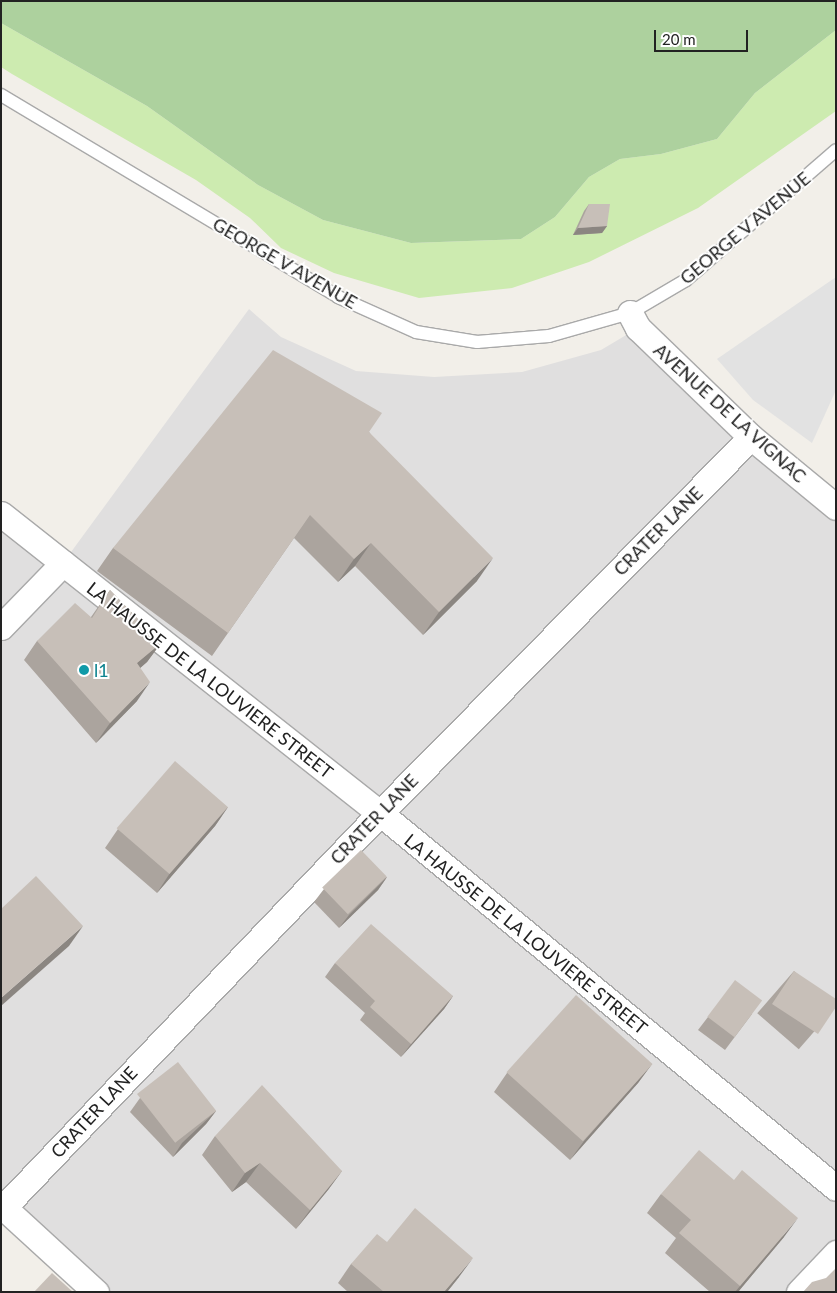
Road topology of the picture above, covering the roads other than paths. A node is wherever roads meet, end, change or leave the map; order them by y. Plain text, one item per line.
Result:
1 (1, 95) edge
2 (836, 150) edge
3 (630, 313) junction
4 (751, 437) junction
5 (836, 507) edge
6 (1, 514) edge
7 (63, 563) junction
8 (1, 627) edge
9 (380, 814) junction
10 (836, 1188) edge
11 (2, 1206) edge
12 (836, 1253) edge
13 (96, 1292) edge
14 (799, 1292) edge

1 - 3 lane, GEORGE V AVENUE
2 - 3 lane, GEORGE V AVENUE
3 - 4 street, AVENUE DE LA VIGNAC
4 - 5 street, AVENUE DE LA VIGNAC
4 - 9 street, CRATER LANE
6 - 7 street, LA HAUSSE DE LA LOUVIERE STREET
7 - 8 street
7 - 9 street, LA HAUSSE DE LA LOUVIERE STREET
9 - 10 street, LA HAUSSE DE LA LOUVIERE STREET
9 - 11 street, CRATER LANE
11 - 13 street
12 - 14 street

